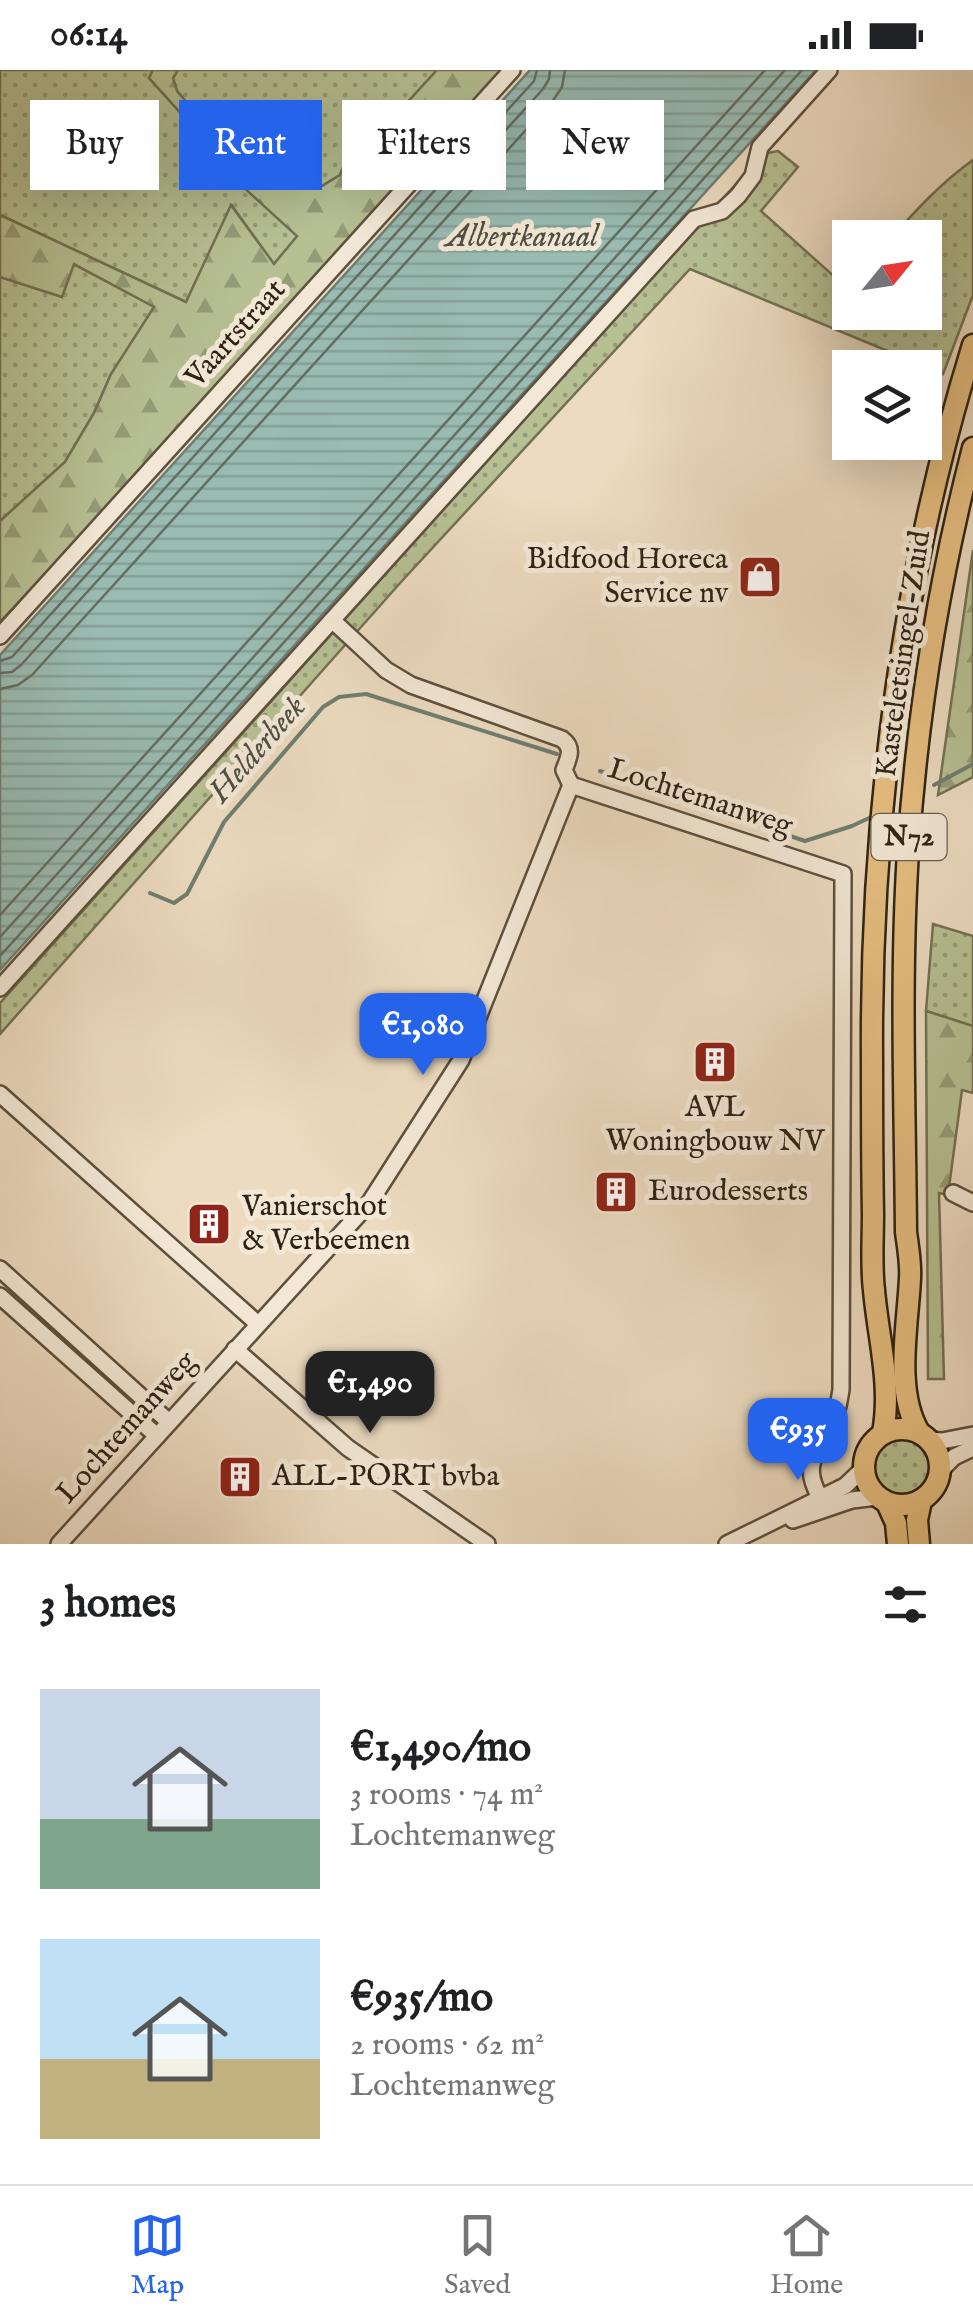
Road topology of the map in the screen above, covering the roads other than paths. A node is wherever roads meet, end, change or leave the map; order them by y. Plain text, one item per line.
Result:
1 (512, 70) edge
2 (829, 70) edge
3 (973, 344) edge
4 (973, 448) edge
5 (332, 620) junction
6 (0, 636) edge
7 (571, 785) junction
8 (0, 988) edge
9 (0, 1094) edge
10 (953, 1193) dead end
11 (973, 1204) edge
12 (0, 1269) edge
13 (0, 1296) edge
14 (258, 1324) junction
15 (235, 1349) junction
16 (169, 1422) junction
17 (883, 1432) junction
18 (973, 1435) edge
19 (157, 1436) junction
20 (924, 1436) junction
21 (973, 1448) edge
22 (863, 1469) junction
23 (940, 1470) junction
24 (820, 1498) junction
25 (882, 1500) junction
26 (921, 1500) junction
27 (760, 1529) junction
28 (59, 1544) edge
29 (487, 1544) edge
30 (727, 1544) edge
31 (898, 1544) edge
32 (919, 1544) edge

1 - 6 street, Vaartstraat
2 - 5 street
3 - 17 main road, Kasteletsingel-Zuid / N72
4 - 20 main road, Kasteletsingel-Zuid / N72
5 - 7 street
5 - 8 street
7 - 14 street, Lochtemanweg
7 - 24 street, Lochtemanweg
9 - 14 street
10 - 11 street
12 - 16 street
13 - 19 street
14 - 15 street, Lochtemanweg
15 - 16 street, Lochtemanweg
15 - 29 street, Lochtemanweg
16 - 19 street, Lochtemanweg
17 - 20 main road
17 - 22 main road, N72
18 - 20 street
19 - 28 street, Lochtemanweg
20 - 23 main road, N72
21 - 23 street
22 - 24 street
22 - 25 main road
23 - 26 main road
24 - 27 street
25 - 26 main road
25 - 27 street
25 - 31 main road
26 - 32 main road
27 - 30 street

